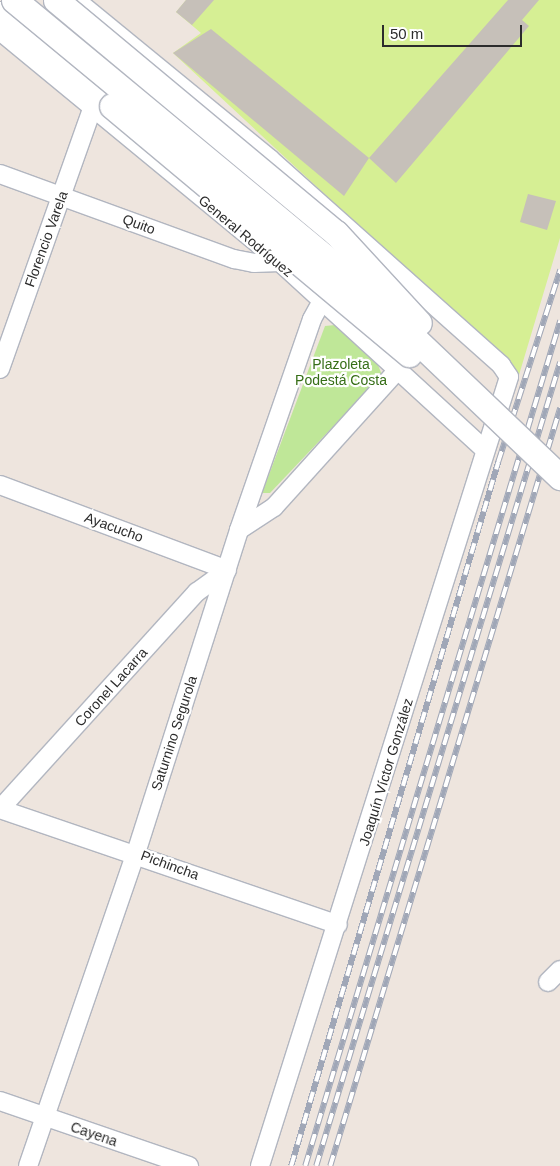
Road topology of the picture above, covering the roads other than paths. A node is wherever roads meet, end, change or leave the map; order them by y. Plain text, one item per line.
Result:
1 (14, 0) edge
2 (56, 0) edge
3 (75, 0) edge
4 (0, 14) edge
5 (0, 31) edge
6 (102, 107) junction
7 (0, 174) edge
8 (62, 196) junction
9 (280, 262) junction
10 (322, 301) junction
11 (0, 370) edge
12 (398, 370) junction
13 (506, 428) junction
14 (485, 450) junction
15 (560, 477) edge
16 (0, 485) edge
17 (239, 530) junction
18 (227, 570) junction
19 (0, 809) edge
20 (136, 853) junction
21 (338, 925) junction
22 (0, 1101) edge
23 (45, 1118) junction
24 (28, 1166) edge
25 (189, 1166) edge
26 (260, 1166) edge

1 - 13 main road, bridge
2 - 13 main road, bridge
3 - 14 street, Joaquín Víctor González
4 - 6 main road
5 - 6 street, General Rodríguez
6 - 8 street, Florencio Varela
6 - 9 street, General Rodríguez
6 - 13 main road, bridge
7 - 8 street, Quito
8 - 9 street, Quito
8 - 11 street, Florencio Varela
9 - 10 street, General Rodríguez
10 - 12 street, General Rodríguez
10 - 17 street, Saturnino Segurola
12 - 14 street, General Rodríguez
12 - 17 street
13 - 15 main road, bridge
14 - 21 street, Joaquín Víctor González
16 - 18 street, Ayacucho
17 - 18 street, Saturnino Segurola
18 - 19 street, Coronel Lacarra
18 - 20 street, Saturnino Segurola
19 - 20 street, Pichincha
20 - 21 street, Pichincha
20 - 23 street, Saturnino Segurola
21 - 26 street, Joaquín Víctor González
22 - 23 street, Cayena
23 - 24 street, Saturnino Segurola
23 - 25 street, Cayena

